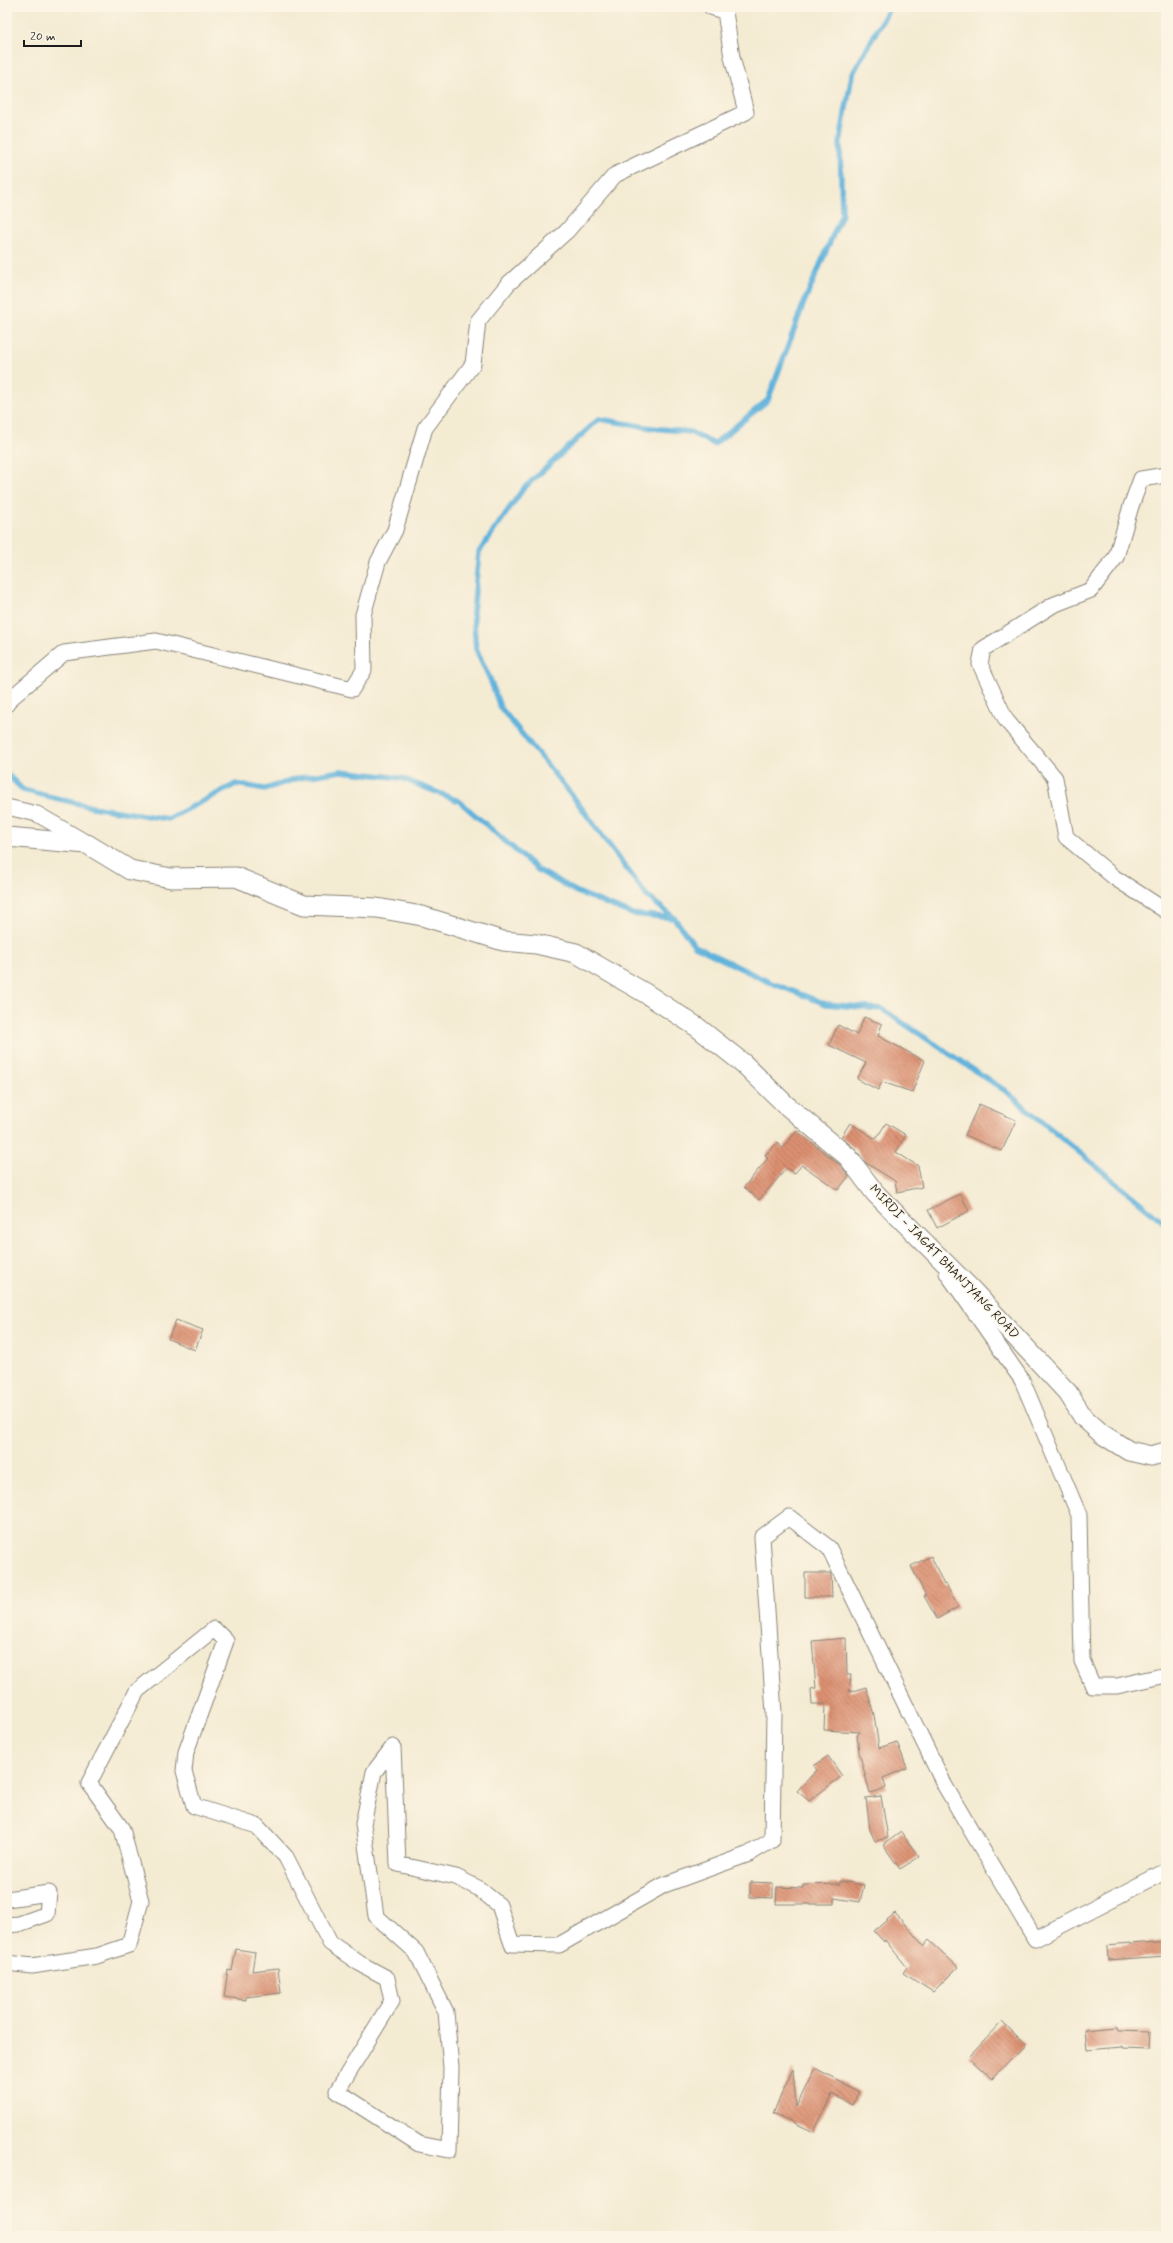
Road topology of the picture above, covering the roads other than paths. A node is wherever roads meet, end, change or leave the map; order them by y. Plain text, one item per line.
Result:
1 (711, 7) edge
2 (1166, 475) edge
3 (7, 704) edge
4 (7, 807) edge
5 (7, 837) edge
6 (87, 844) junction
7 (1166, 911) edge
8 (922, 1238) junction
9 (1166, 1452) edge
10 (1166, 1675) edge
11 (1166, 1871) edge
12 (7, 1899) edge
13 (7, 1925) edge
14 (7, 1963) edge

1 - 3 street
2 - 7 street
4 - 6 street
5 - 6 street, MIRDI - JAGAT BHANJYANG ROAD
6 - 8 street, MIRDI - JAGAT BHANJYANG ROAD
8 - 9 street, MIRDI - JAGAT BHANJYANG ROAD
8 - 10 street
11 - 14 street
12 - 13 street

